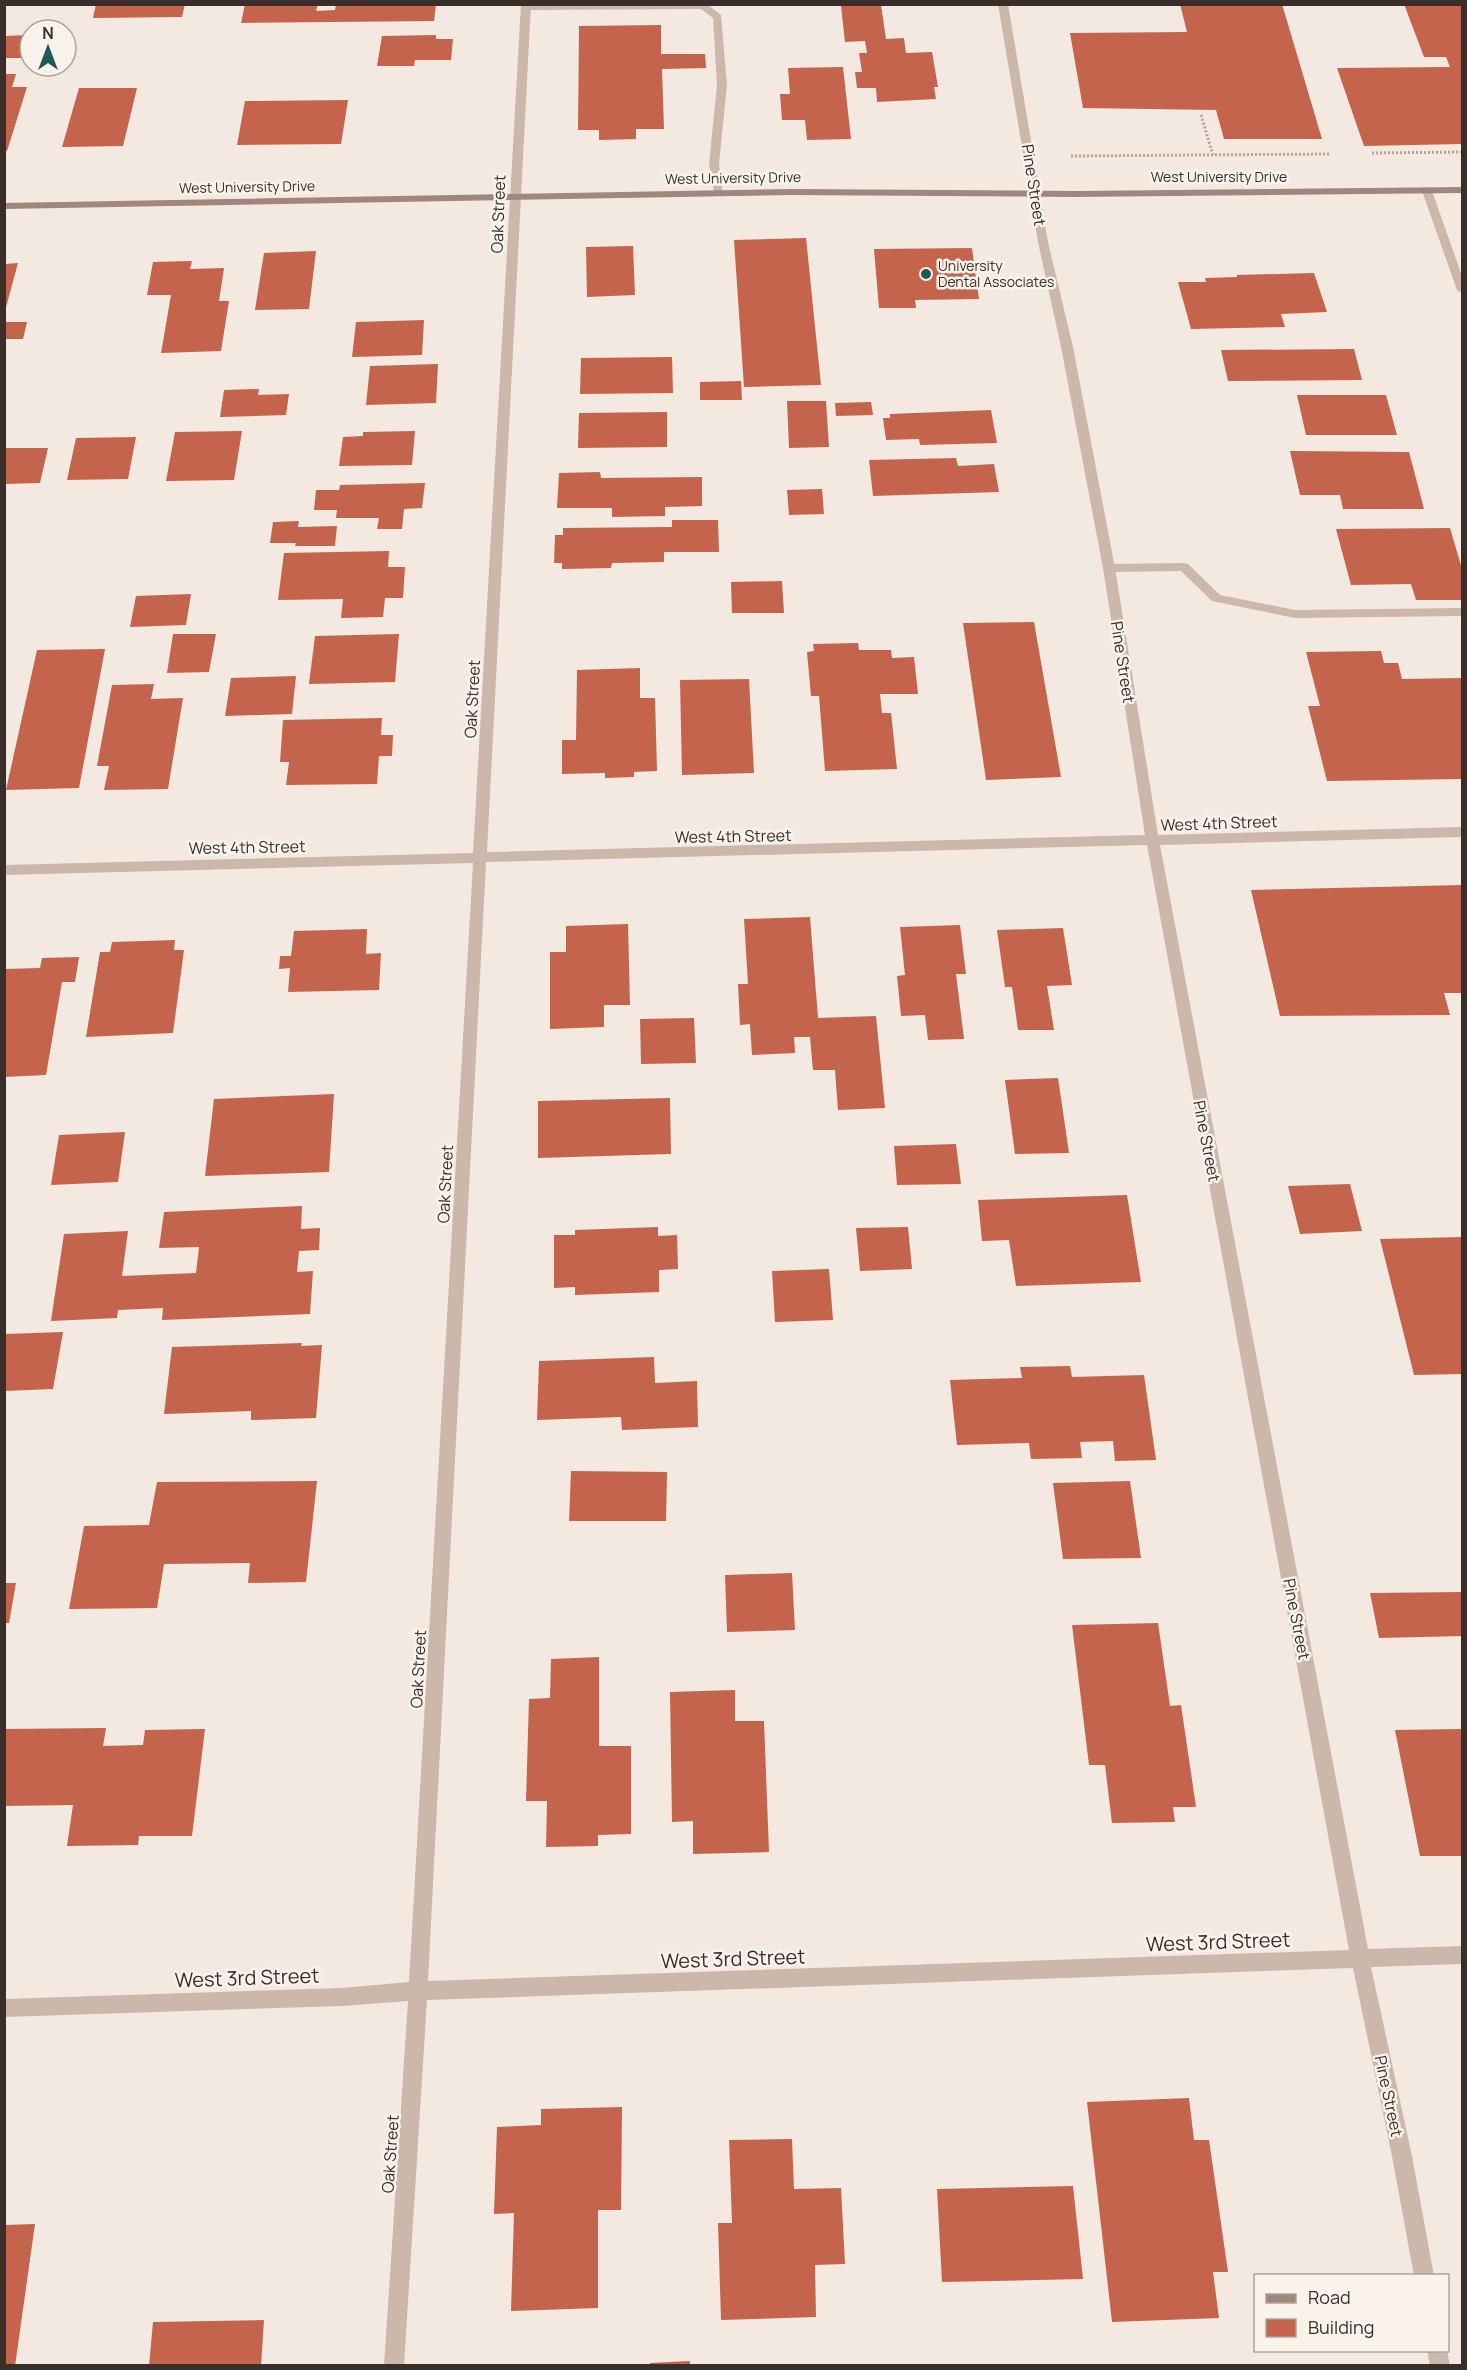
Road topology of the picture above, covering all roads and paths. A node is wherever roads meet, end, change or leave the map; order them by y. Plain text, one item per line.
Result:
1 (1003, 4) edge
2 (526, 6) edge
3 (1201, 115) dead end
4 (1462, 152) edge
5 (1372, 153) dead end
6 (1330, 154) dead end
7 (1214, 155) junction
8 (1071, 156) dead end
9 (1462, 190) edge
10 (1427, 191) junction
11 (719, 193) junction
12 (1036, 193) junction
13 (516, 197) junction
14 (4, 206) edge
15 (1462, 290) edge
16 (1109, 568) junction
17 (1462, 612) edge
18 (1462, 832) edge
19 (1152, 842) junction
20 (480, 859) junction
21 (4, 870) edge
22 (1462, 1955) edge
23 (1360, 1959) junction
24 (418, 1991) junction
25 (4, 2008) edge
26 (1424, 2274) edge
27 (394, 2366) edge

1 - 12 street, Pine Street
2 - 11 street
2 - 13 street, Oak Street
3 - 7 path
4 - 5 path
6 - 7 path
7 - 8 path
9 - 10 main road, West University Drive
10 - 12 main road, West University Drive
10 - 15 street
11 - 12 main road, West University Drive
11 - 13 main road, West University Drive
12 - 16 street, Pine Street
13 - 14 main road, West University Drive
13 - 20 street, Oak Street
16 - 17 street
16 - 19 street, Pine Street
18 - 19 street, West 4th Street
19 - 20 street, West 4th Street
19 - 23 street, Pine Street
20 - 21 street, West 4th Street
20 - 24 street, Oak Street
22 - 23 street, West 3rd Street
23 - 24 street, West 3rd Street
23 - 26 street, Pine Street
24 - 25 street, West 3rd Street
24 - 27 street, Oak Street

